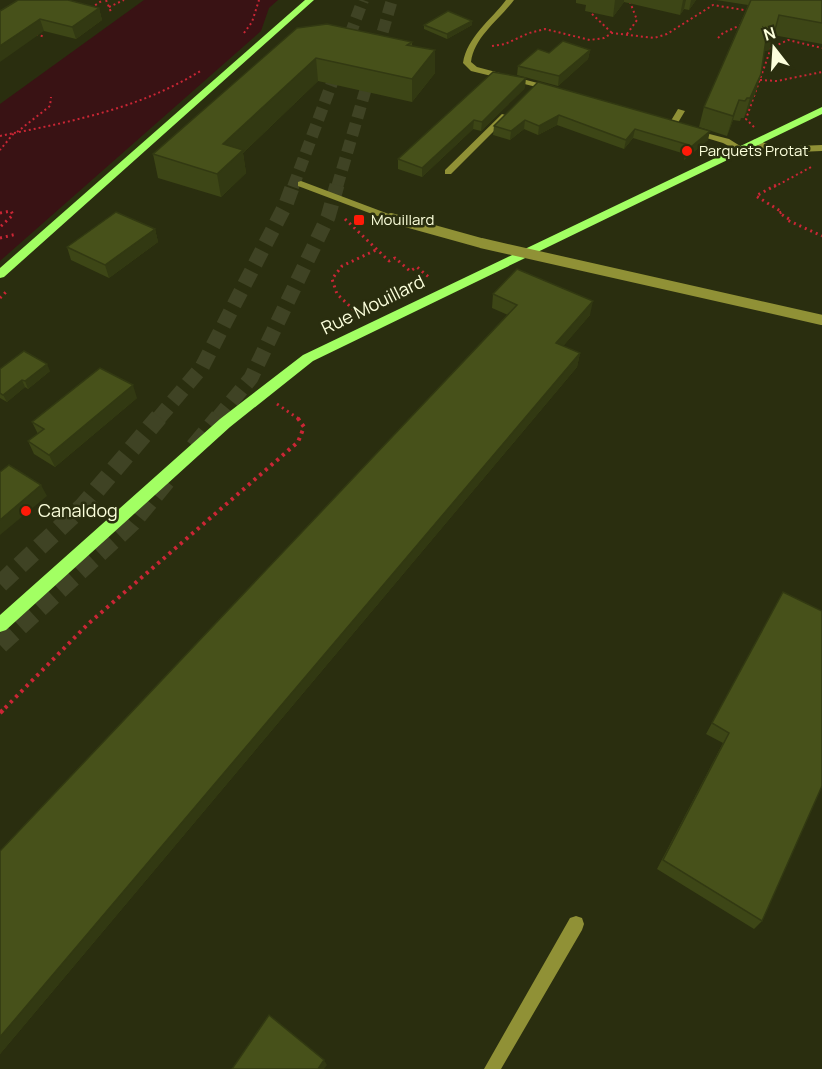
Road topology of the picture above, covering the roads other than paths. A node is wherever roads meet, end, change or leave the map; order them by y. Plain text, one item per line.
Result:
1 (310, 0) edge
2 (510, 0) edge
3 (536, 85) junction
4 (558, 91) edge
5 (528, 93) edge
6 (512, 109) edge
7 (822, 110) edge
8 (681, 111) dead end
9 (661, 120) edge
10 (672, 124) junction
11 (756, 142) junction
12 (822, 148) edge
13 (741, 149) junction
14 (448, 172) dead end
15 (301, 184) dead end
16 (0, 274) edge
17 (822, 320) edge
18 (0, 625) edge
19 (576, 924) dead end
20 (492, 1069) edge

1 - 16 main road
2 - 3 street
3 - 4 street
3 - 5 street
6 - 14 street
7 - 11 main road, Rue Mouillard
8 - 10 street
9 - 10 street
10 - 13 street
11 - 12 street
11 - 13 main road, Rue Mouillard
13 - 18 main road, Rue Mouillard
15 - 17 street, bridge
19 - 20 street

